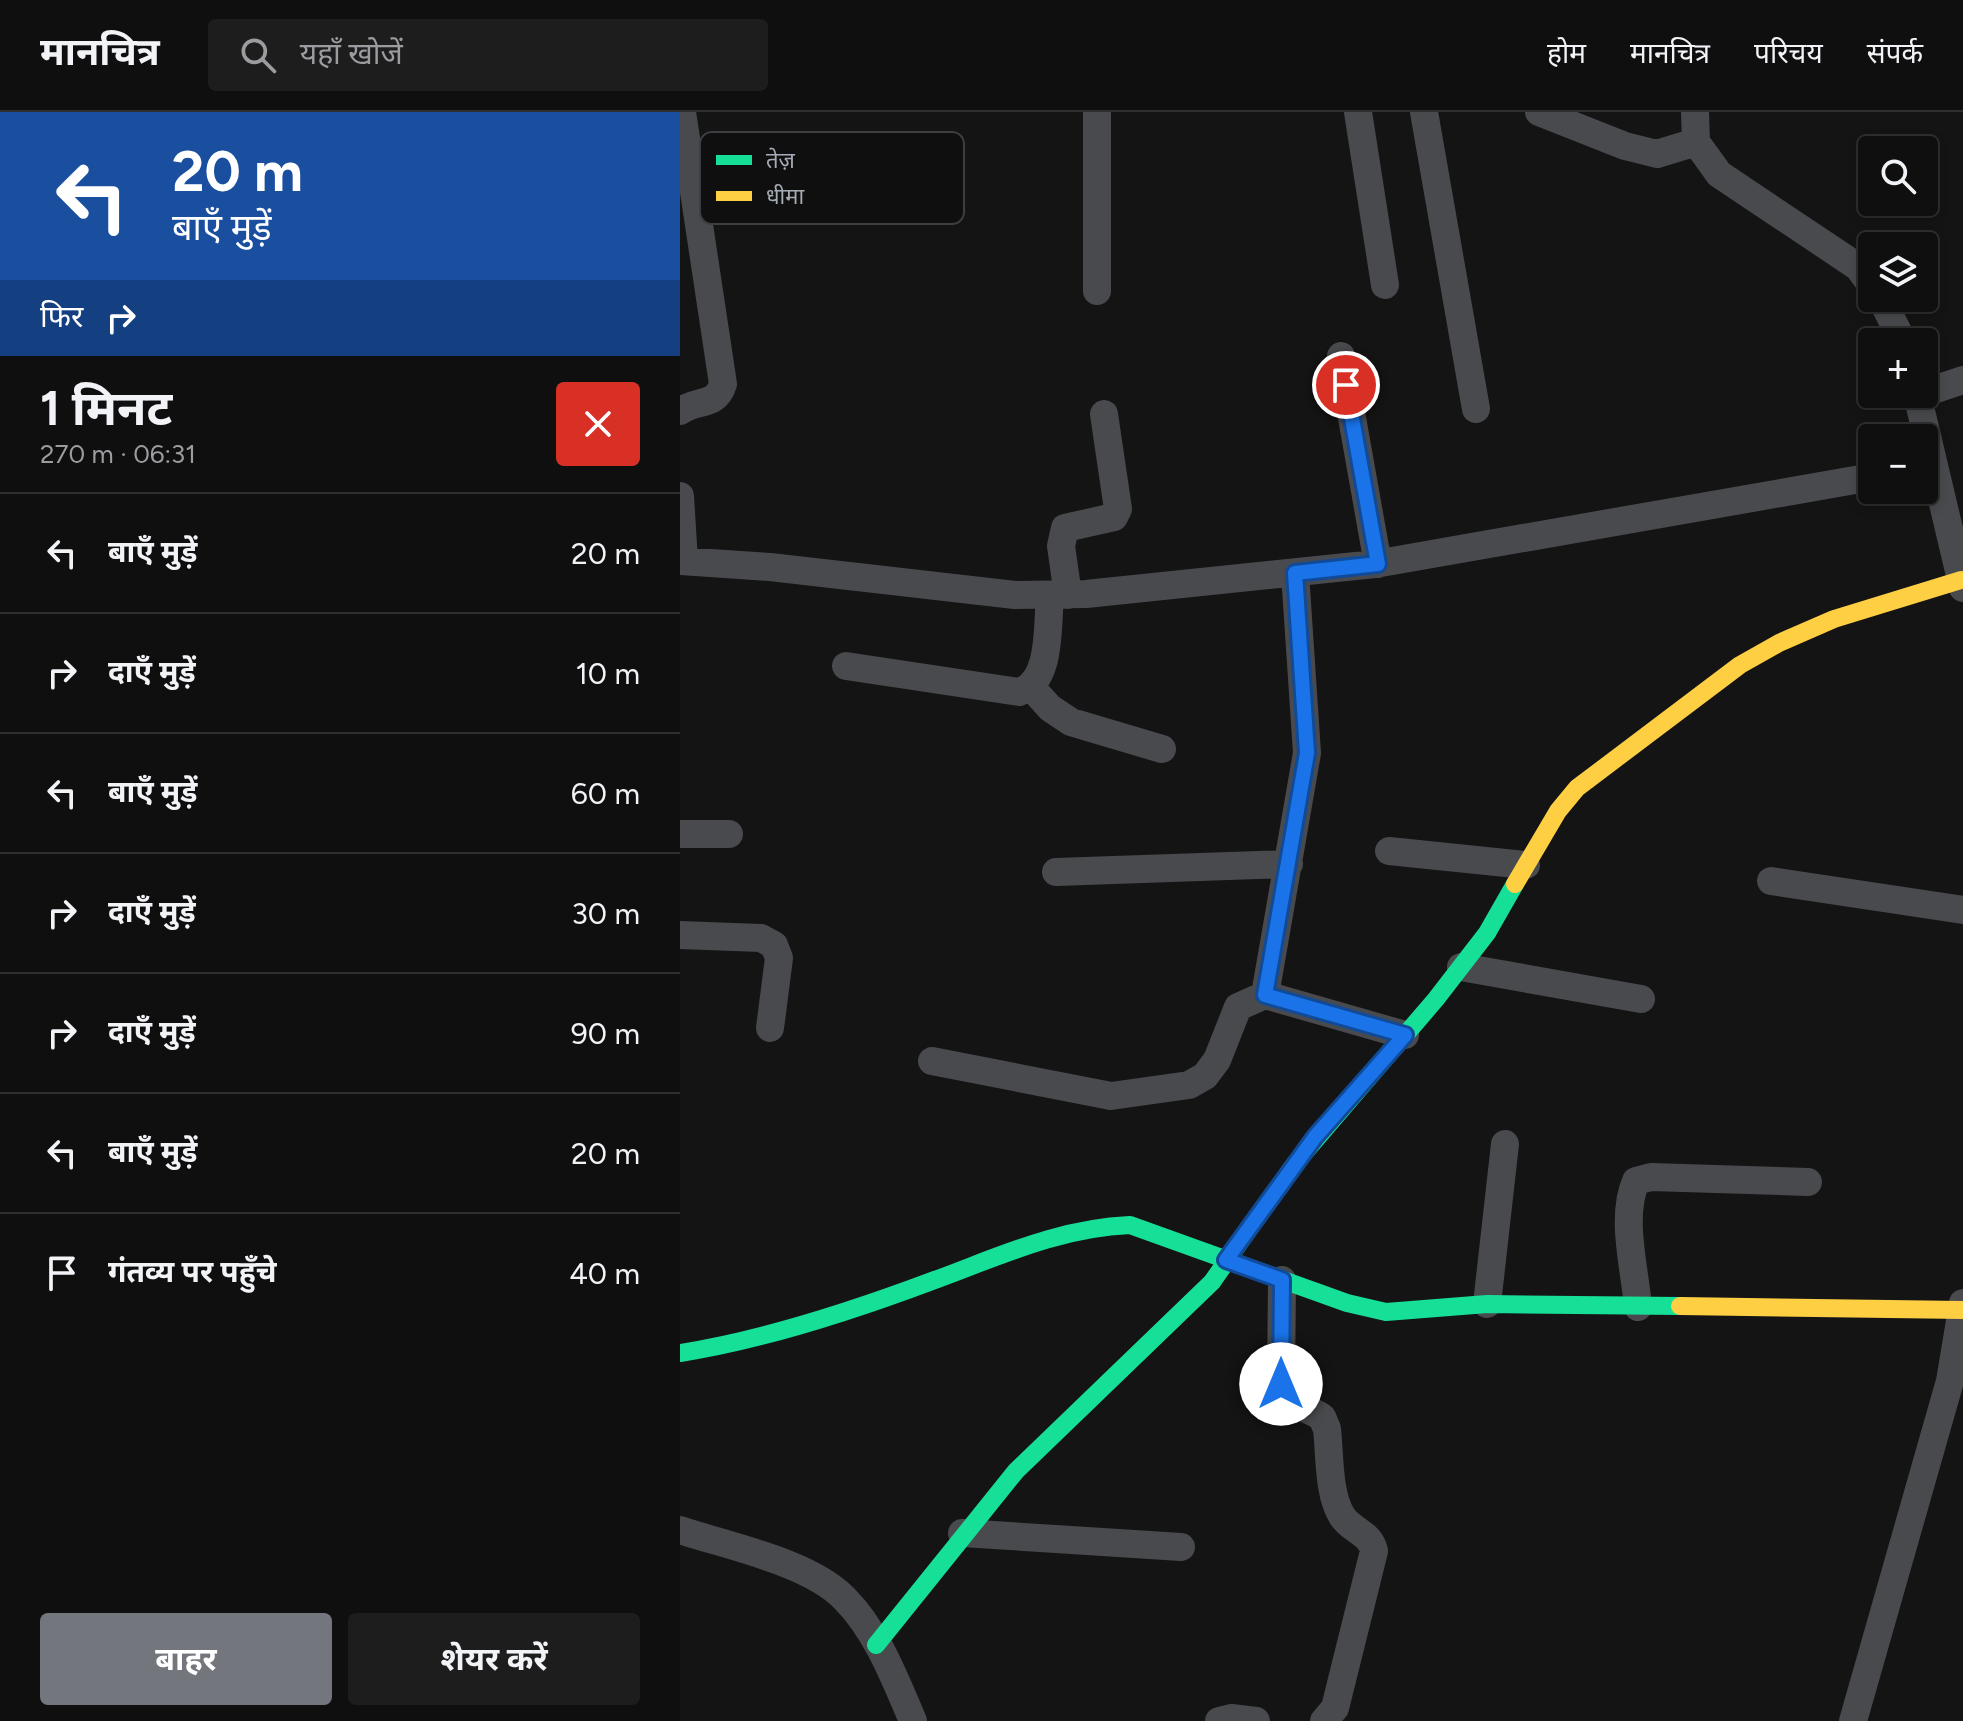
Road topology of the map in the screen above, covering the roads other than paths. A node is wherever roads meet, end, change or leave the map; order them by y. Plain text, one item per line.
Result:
1 (682, 112) edge
2 (1097, 112) edge
3 (1358, 112) edge
4 (1424, 112) edge
5 (1539, 112) edge
6 (1695, 112) edge
7 (1696, 142) junction
8 (1858, 267) edge
9 (1385, 285) dead end
10 (1097, 291) dead end
11 (1341, 356) dead end
12 (1963, 380) edge
13 (1938, 388) edge
14 (1476, 409) dead end
15 (680, 411) edge
16 (1104, 414) dead end
17 (1858, 479) edge
18 (680, 496) edge
19 (1938, 499) edge
20 (682, 561) edge
21 (1378, 564) junction
22 (1295, 573) junction
23 (1962, 584) edge
24 (1059, 596) junction
25 (846, 666) dead end
26 (1032, 688) junction
27 (1162, 749) dead end
28 (680, 834) edge
29 (729, 834) dead end
30 (1389, 851) dead end
31 (1289, 864) junction
32 (1526, 865) junction
33 (1056, 872) dead end
34 (1771, 881) dead end
35 (1963, 910) edge
36 (680, 935) edge
37 (1461, 967) junction
38 (1265, 995) junction
39 (1641, 999) dead end
40 (770, 1028) dead end
41 (1405, 1035) junction
42 (932, 1061) dead end
43 (1505, 1144) dead end
44 (1808, 1182) dead end
45 (1226, 1260) junction
46 (1282, 1280) junction
47 (1487, 1304) junction
48 (1638, 1307) junction
49 (1963, 1308) edge
50 (680, 1353) edge
51 (680, 1530) edge
52 (962, 1533) junction
53 (1181, 1547) dead end
54 (876, 1645) junction
55 (913, 1721) edge
56 (1219, 1721) edge
57 (1256, 1721) edge
58 (1324, 1721) edge
59 (1853, 1721) edge

1 - 15 street
2 - 10 street
3 - 9 street
4 - 14 street
5 - 7 street
6 - 7 street
7 - 8 street
11 - 21 street
12 - 13 street
16 - 24 street
17 - 21 street
18 - 20 street
19 - 23 street
20 - 24 street
21 - 22 street
22 - 24 street
22 - 31 street
23 - 32 street
24 - 26 street
25 - 26 street
26 - 27 street
28 - 29 street
30 - 32 street
31 - 33 street
31 - 38 street
32 - 37 street
34 - 35 street
36 - 40 street
37 - 39 street
37 - 41 street
38 - 41 street
38 - 42 street
41 - 45 street
43 - 47 street
44 - 48 street
45 - 46 street
45 - 50 street
45 - 52 street
46 - 47 street
46 - 58 street
47 - 48 street
48 - 49 street
49 - 59 street
51 - 54 street
52 - 53 street
52 - 54 street
54 - 55 street
56 - 57 street

